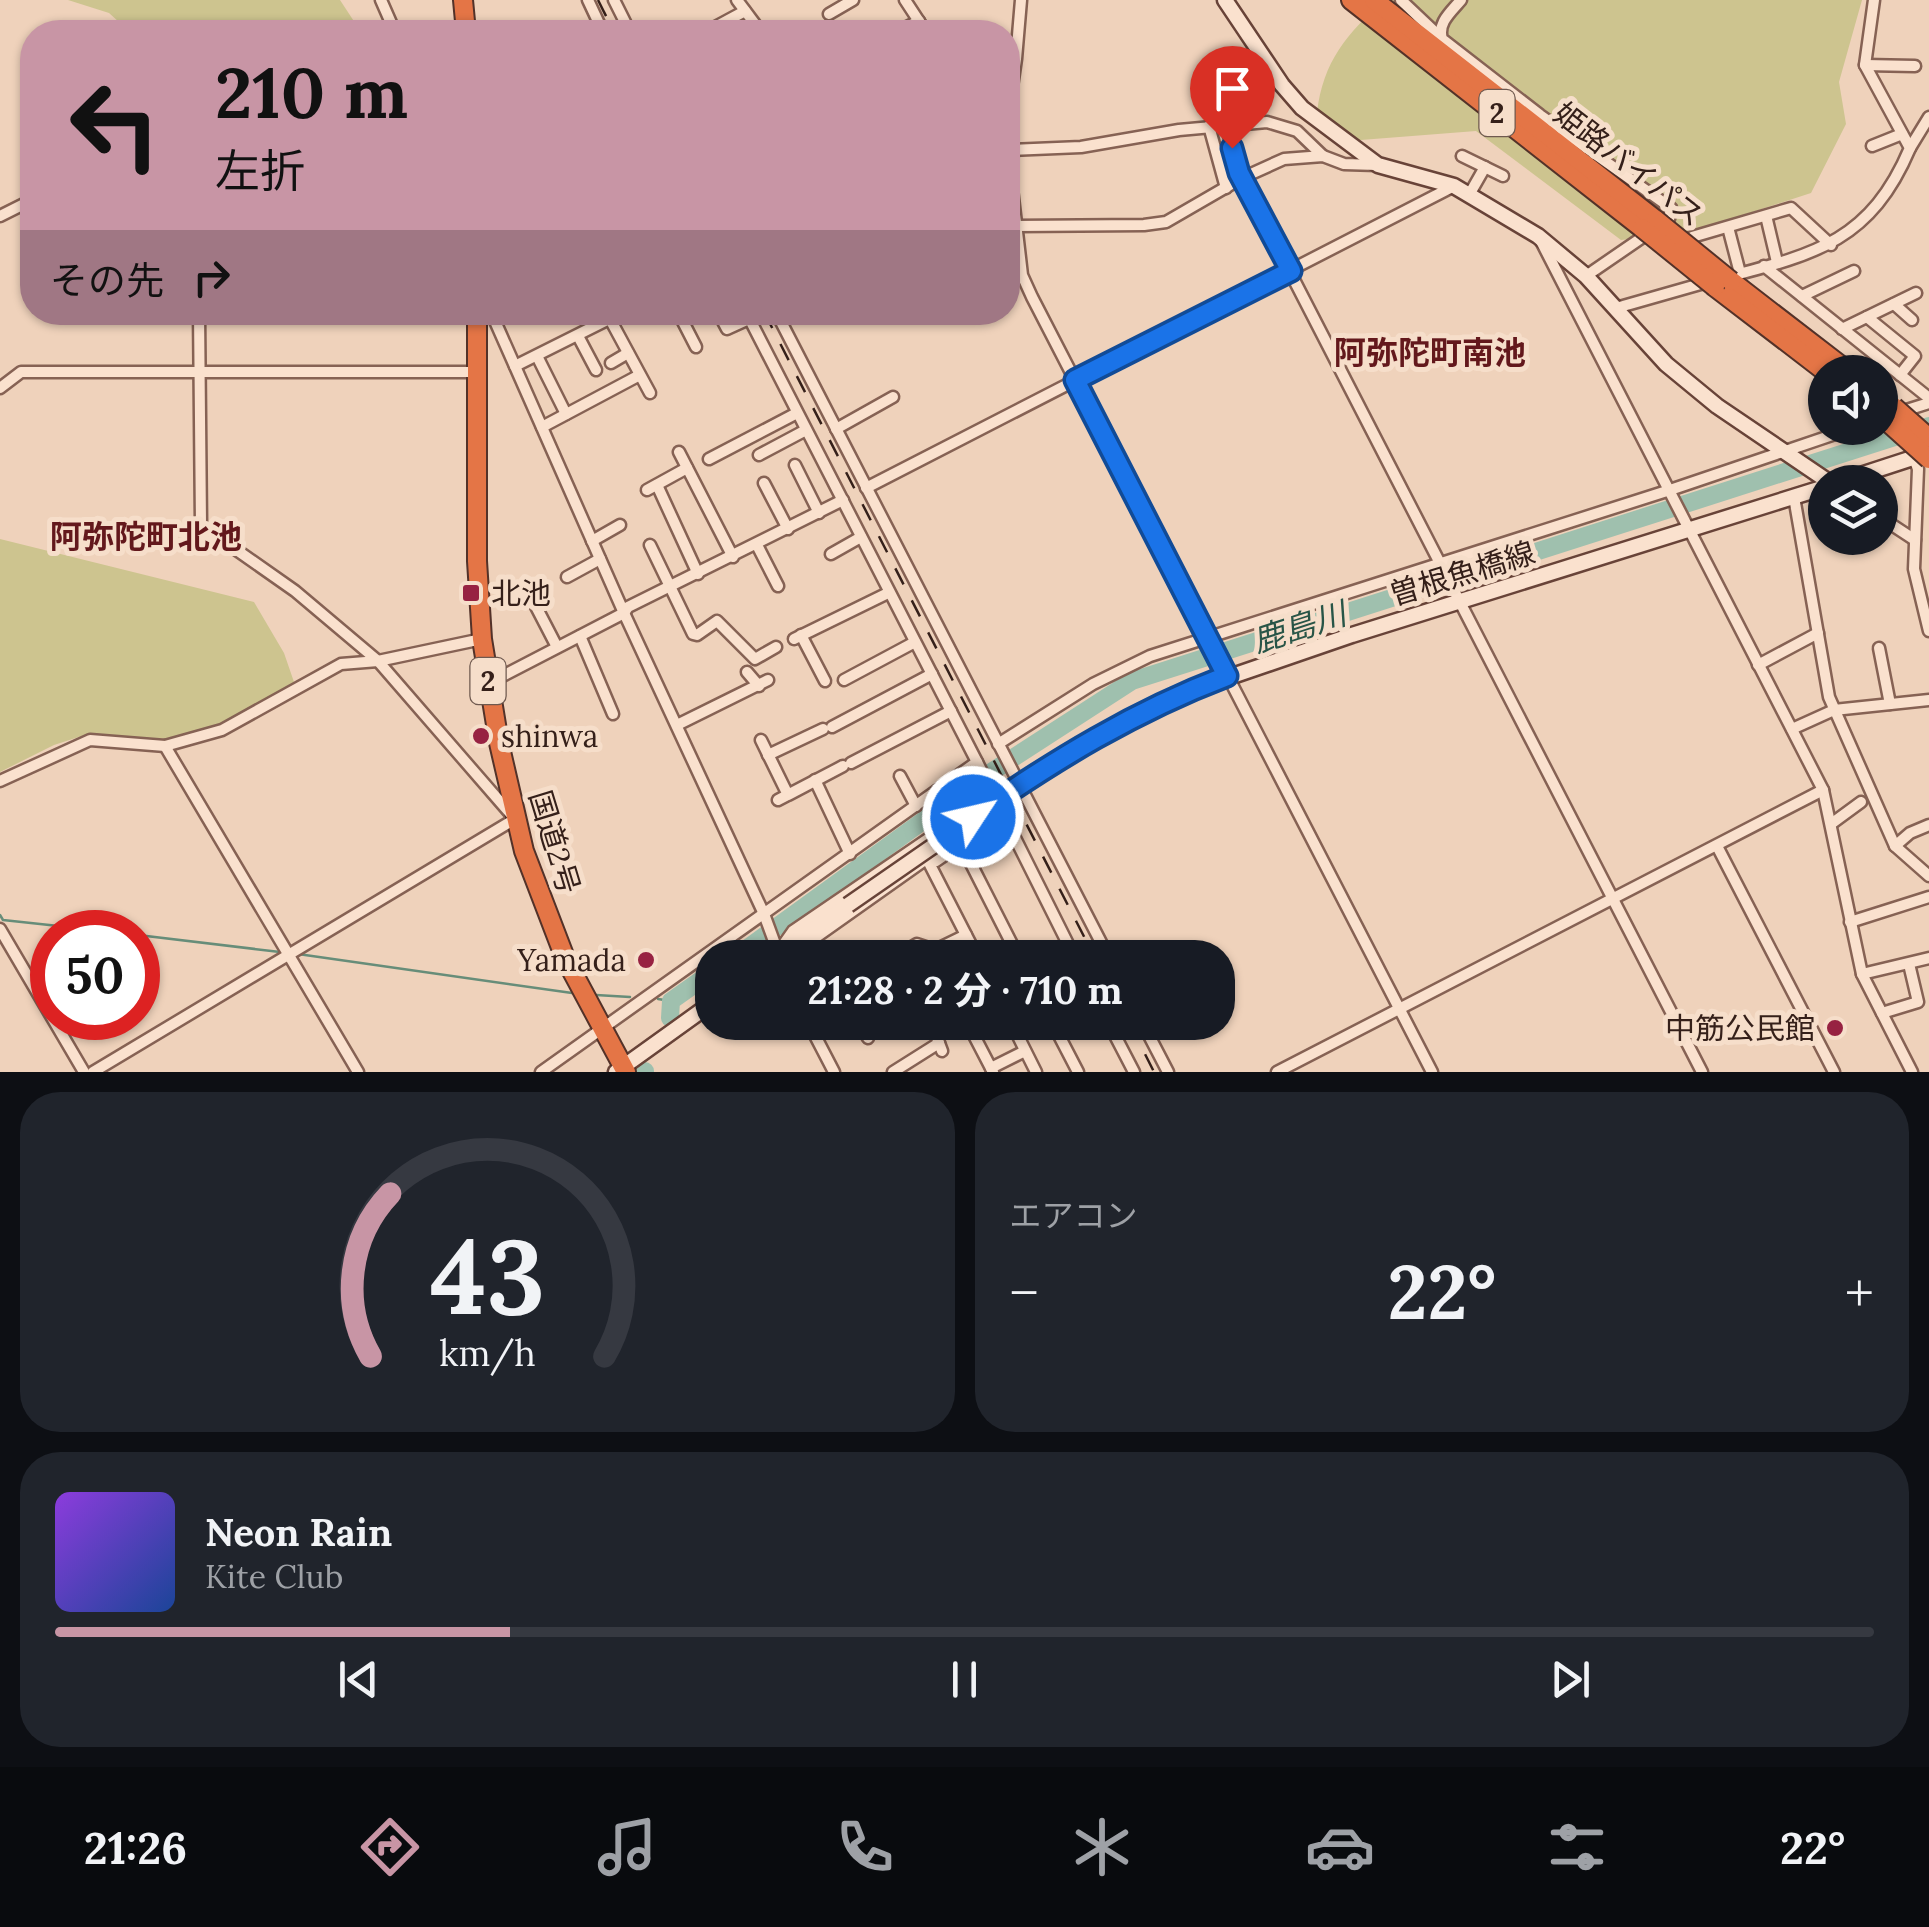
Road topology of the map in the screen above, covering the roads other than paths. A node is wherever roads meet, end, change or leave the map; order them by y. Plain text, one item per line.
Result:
1 (737, 0) edge
2 (853, 0) edge
3 (1225, 0) edge
4 (1351, 0) edge
5 (1374, 0) edge
6 (1401, 0) edge
7 (1461, 0) edge
8 (1874, 0) edge
9 (745, 11) junction
10 (829, 14) dead end
11 (729, 20) edge
12 (751, 20) edge
13 (1442, 39) junction
14 (1864, 65) junction
15 (1914, 66) dead end
16 (1929, 118) edge
17 (1226, 124) junction
18 (1209, 126) junction
19 (1902, 134) junction
20 (1872, 146) dead end
21 (1910, 148) junction
22 (1020, 151) edge
23 (1323, 156) junction
24 (1462, 156) dead end
25 (1378, 165) junction
26 (1485, 167) junction
27 (1502, 176) dead end
28 (1242, 178) junction
29 (1454, 186) junction
30 (1226, 188) junction
31 (1469, 195) junction
32 (1767, 220) dead end
33 (1649, 224) junction
34 (1020, 226) edge
35 (1729, 231) dead end
36 (1538, 236) junction
37 (1692, 237) dead end
38 (1831, 245) junction
39 (1777, 262) junction
40 (1020, 265) edge
41 (1764, 266) junction
42 (1854, 270) dead end
43 (1291, 271) junction
44 (1586, 276) junction
45 (1729, 280) junction
46 (1916, 294) dead end
47 (1802, 296) junction
48 (1894, 304) junction
49 (1616, 308) junction
50 (1867, 317) junction
51 (1912, 320) dead end
52 (199, 325) edge
53 (477, 325) edge
54 (498, 325) edge
55 (599, 325) edge
56 (613, 325) edge
57 (685, 325) edge
58 (752, 325) edge
59 (783, 325) edge
60 (1842, 329) junction
61 (578, 336) junction
62 (696, 347) dead end
63 (628, 353) junction
64 (1808, 355) edge
65 (1827, 355) edge
66 (537, 356) junction
67 (610, 362) dead end
68 (516, 366) junction
69 (596, 370) dead end
70 (200, 371) junction
71 (476, 372) junction
72 (1900, 375) junction
73 (636, 377) dead end
74 (1075, 380) junction
75 (0, 388) edge
76 (650, 393) dead end
77 (892, 397) dead end
78 (1929, 400) edge
79 (1898, 406) edge
80 (798, 413) junction
81 (566, 414) junction
82 (1898, 418) edge
83 (1898, 425) edge
84 (542, 427) junction
85 (836, 429) junction
86 (806, 430) junction
87 (1929, 438) edge
88 (1808, 442) edge
89 (1782, 450) junction
90 (759, 455) dead end
91 (1924, 456) edge
92 (709, 459) dead end
93 (795, 465) dead end
94 (1895, 465) edge
95 (687, 468) junction
96 (1808, 468) edge
97 (1929, 468) edge
98 (764, 483) dead end
99 (866, 488) junction
100 (1808, 492) edge
101 (1672, 494) junction
102 (1794, 497) junction
103 (843, 500) junction
104 (819, 513) junction
105 (620, 525) dead end
106 (788, 529) junction
107 (1898, 529) edge
108 (1688, 531) junction
109 (861, 537) junction
110 (592, 540) junction
111 (1915, 540) junction
112 (650, 544) dead end
113 (756, 546) junction
114 (831, 554) dead end
115 (736, 556) junction
116 (600, 559) junction
117 (1444, 566) junction
118 (698, 574) junction
119 (567, 577) dead end
120 (778, 586) dead end
121 (672, 588) junction
122 (530, 593) dead end
123 (888, 593) junction
124 (1458, 596) junction
125 (624, 613) junction
126 (1929, 631) edge
127 (1818, 633) junction
128 (580, 636) junction
129 (482, 638) junction
130 (1209, 641) junction
131 (915, 642) junction
132 (557, 648) junction
133 (776, 648) dead end
134 (1879, 648) dead end
135 (378, 661) junction
136 (848, 662) dead end
137 (1758, 665) junction
138 (747, 672) dead end
139 (932, 674) junction
140 (1227, 676) junction
141 (825, 681) dead end
142 (489, 683) junction
143 (1929, 700) edge
144 (1890, 704) junction
145 (1834, 710) junction
146 (951, 711) junction
147 (613, 714) dead end
148 (676, 725) junction
149 (1792, 729) junction
150 (761, 740) dead end
151 (998, 744) junction
152 (164, 746) junction
153 (768, 755) junction
154 (977, 762) junction
155 (850, 763) dead end
156 (900, 776) dead end
157 (815, 780) junction
158 (0, 781) edge
159 (1824, 790) junction
160 (994, 794) junction
161 (783, 797) junction
162 (1861, 802) dead end
163 (916, 806) junction
164 (999, 808) junction
165 (514, 819) junction
166 (1831, 824) junction
167 (1929, 825) edge
168 (975, 834) dead end
169 (961, 844) junction
170 (1716, 846) junction
171 (1895, 846) junction
172 (850, 854) junction
173 (929, 862) junction
174 (1929, 876) edge
175 (1929, 898) edge
176 (1614, 899) junction
177 (766, 919) junction
178 (1850, 922) junction
179 (0, 929) edge
180 (966, 935) junction
181 (772, 940) edge
182 (785, 940) edge
183 (794, 940) edge
184 (812, 940) edge
185 (957, 940) edge
186 (969, 940) edge
187 (1010, 940) edge
188 (1066, 940) edge
189 (1100, 940) edge
190 (289, 954) junction
191 (1929, 958) edge
192 (1910, 964) junction
193 (1862, 974) junction
194 (1399, 1010) junction
195 (1882, 1012) junction
196 (695, 1016) edge
197 (601, 1030) junction
198 (818, 1040) edge
199 (938, 1040) edge
200 (976, 1040) edge
201 (1019, 1040) edge
202 (1061, 1040) edge
203 (1117, 1040) edge
204 (1151, 1040) edge
205 (1025, 1051) junction
206 (621, 1070) edge
207 (992, 1070) edge
208 (84, 1072) edge
209 (93, 1072) edge
210 (358, 1072) edge
211 (541, 1072) edge
212 (834, 1072) edge
213 (892, 1072) edge
214 (1036, 1072) edge
215 (1078, 1072) edge
216 (1134, 1072) edge
217 (1168, 1072) edge
218 (1277, 1072) edge
219 (1432, 1072) edge
220 (1702, 1072) edge
221 (1834, 1072) edge
222 (1912, 1072) edge

1 - 9 street
2 - 10 street
3 - 25 main road
4 - 33 highway, 姫路バイパス / 2
5 - 33 highway, 姫路バイパス / 2
6 - 13 street
7 - 13 street
8 - 14 street
9 - 11 street
9 - 12 street
13 - 44 street
14 - 15 street
14 - 19 street
16 - 21 street
17 - 18 street
17 - 23 street
17 - 28 street
18 - 22 street
18 - 30 street
19 - 20 street
19 - 21 street
21 - 38 street
23 - 25 street
23 - 28 street
24 - 26 street
25 - 29 main road
26 - 27 street
26 - 31 street
28 - 30 street
28 - 43 street
29 - 31 main road
29 - 43 street
30 - 34 street
31 - 36 main road
32 - 39 street
33 - 45 highway, 姫路バイパス / 2, bridge
35 - 45 street
36 - 44 main road
36 - 101 street
37 - 38 street
38 - 39 street
39 - 41 street
40 - 74 street
41 - 45 street
41 - 47 street
42 - 47 street
43 - 74 street
43 - 117 street
44 - 49 main road
45 - 49 street
45 - 64 highway, 姫路バイパス / 2
45 - 65 highway, 姫路バイパス / 2
46 - 48 street
47 - 60 street
48 - 50 street
48 - 51 street
49 - 89 main road
50 - 60 street
50 - 72 street
52 - 70 street
53 - 71 highway, 国道2号 / 2
54 - 68 street
55 - 61 street
56 - 63 street
57 - 62 street
58 - 80 street
59 - 85 street
60 - 72 street
61 - 66 street
61 - 69 street
63 - 67 street
63 - 76 street
66 - 68 street
66 - 81 street
68 - 84 street
70 - 71 street
70 - 75 street
70 - 135 street
71 - 129 highway, 国道2号 / 2
72 - 78 street
73 - 81 street
74 - 99 street
74 - 130 street
77 - 85 street
78 - 79 street
80 - 86 street
80 - 92 street
81 - 84 street
82 - 87 highway, bridge
83 - 91 highway, bridge
84 - 110 street
85 - 99 street
86 - 90 street
86 - 103 street
88 - 89 street
89 - 96 main road
89 - 101 street
91 - 94 main road
91 - 97 street
91 - 111 street
93 - 104 street
95 - 115 street
95 - 115 street
95 - 118 street
98 - 106 street
99 - 151 street
100 - 102 main road, 曽根魚橋線
101 - 108 street
101 - 117 street
102 - 108 main road, 曽根魚橋線
102 - 127 street
103 - 104 street
103 - 109 street
104 - 106 street
105 - 110 street
106 - 113 street
107 - 111 street
108 - 124 main road, 曽根魚橋線
108 - 137 street
109 - 114 street
109 - 123 street
110 - 116 street
111 - 126 street
112 - 121 street
113 - 115 street
113 - 120 street
115 - 118 street
116 - 119 street
116 - 125 street
117 - 124 street
117 - 130 street
118 - 121 street
121 - 125 street
121 - 133 street
122 - 132 street
123 - 131 street
123 - 141 street
124 - 140 main road, 曽根魚橋線
124 - 176 street
125 - 128 street
125 - 148 street
127 - 137 street
127 - 145 street
128 - 132 street
128 - 147 street
129 - 135 street
129 - 142 highway, 国道2号 / 2
130 - 140 street
130 - 151 street
131 - 136 street
131 - 139 street
132 - 142 street
134 - 144 street
135 - 152 street
135 - 165 street
137 - 149 street
138 - 148 street
139 - 146 street
139 - 153 street
140 - 183 main road, 曽根魚橋線, bridge
140 - 194 street
142 - 165 highway, 国道2号 / 2
143 - 144 street
144 - 145 street
145 - 149 street
145 - 171 street
146 - 154 street
146 - 155 street
148 - 177 street
149 - 159 street
150 - 153 street
151 - 189 street
152 - 158 street
152 - 190 street
153 - 161 street
154 - 160 street
154 - 163 street
156 - 163 street
157 - 161 street
157 - 161 street
157 - 172 street
159 - 166 street
159 - 170 street
160 - 164 street
160 - 182 street
162 - 166 street
163 - 172 street
164 - 173 street
164 - 188 street
165 - 190 street
165 - 197 highway, 国道2号 / 2
166 - 178 street
167 - 171 street
168 - 169 street
169 - 173 street
169 - 187 street
170 - 176 street
170 - 221 street
171 - 174 street
172 - 177 street
173 - 180 street
173 - 184 street
175 - 178 street
176 - 194 street
176 - 220 street
177 - 181 street
177 - 197 street
178 - 193 street
179 - 208 street
180 - 185 street
180 - 186 street
190 - 209 street
190 - 210 street
191 - 192 street
192 - 193 street
192 - 195 street
193 - 195 street
194 - 218 street
194 - 219 street
195 - 222 street
196 - 206 main road
197 - 206 highway, 国道2号 / 2
197 - 211 street
198 - 212 street
199 - 213 street
200 - 207 street
201 - 205 street
202 - 215 street
203 - 216 street
204 - 217 street
205 - 207 street
205 - 214 street

